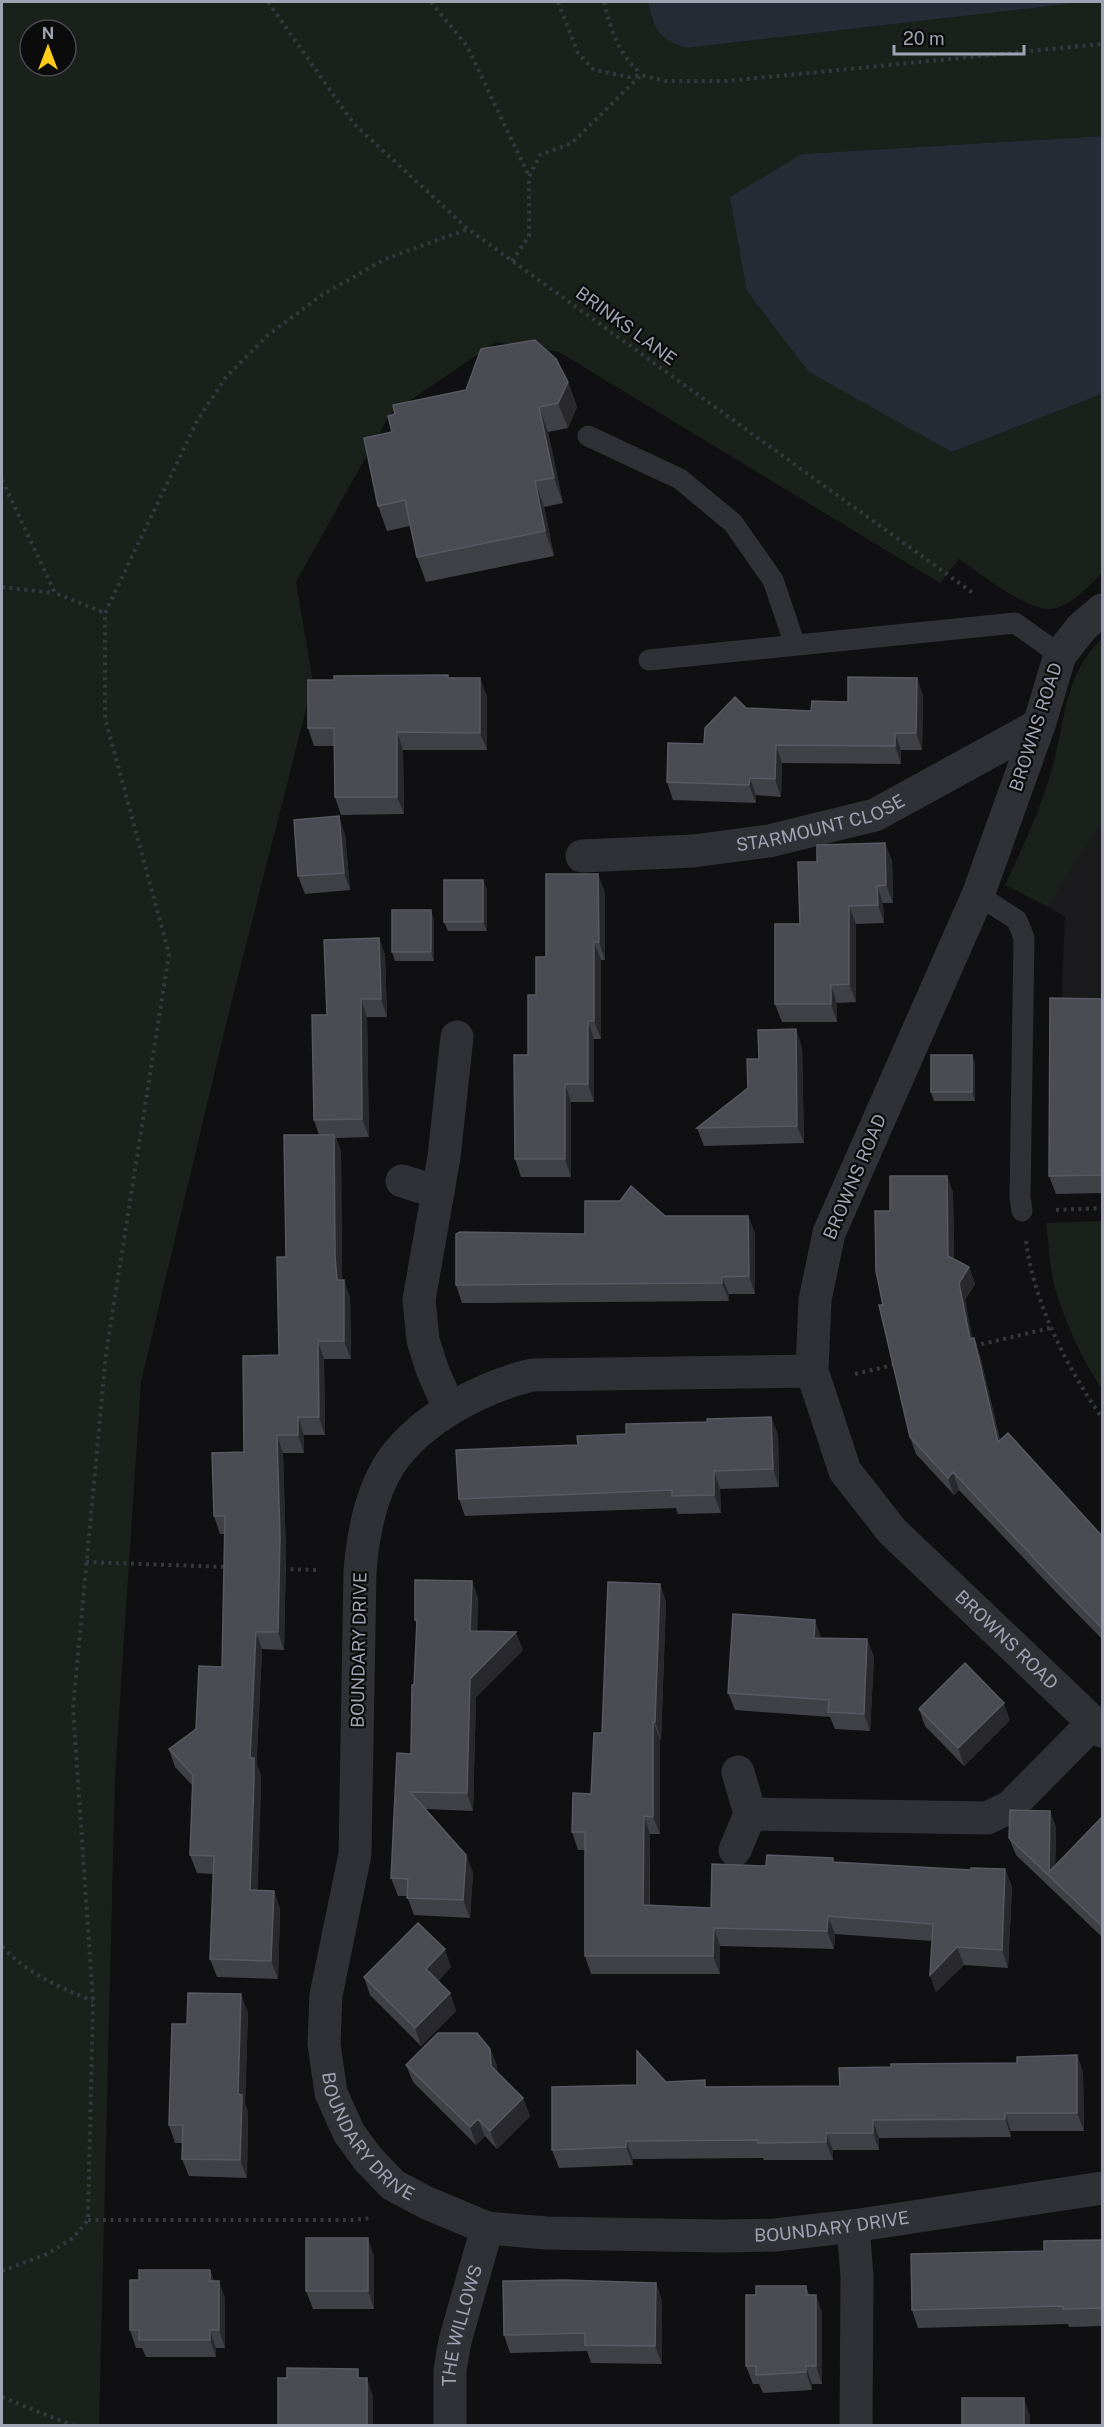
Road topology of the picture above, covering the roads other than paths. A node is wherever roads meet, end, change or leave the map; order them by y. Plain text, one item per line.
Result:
1 (588, 436) dead end
2 (1102, 610) edge
3 (795, 645) junction
4 (1060, 656) junction
5 (649, 660) dead end
6 (1039, 725) junction
7 (582, 856) dead end
8 (978, 895) junction
9 (457, 1037) dead end
10 (402, 1181) dead end
11 (438, 1192) junction
12 (1022, 1211) road end
13 (814, 1377) junction
14 (449, 1408) junction
15 (1098, 1727) edge
16 (738, 1772) dead end
17 (750, 1814) junction
18 (735, 1850) dead end
19 (1102, 2188) edge
20 (853, 2226) junction
21 (487, 2228) junction
22 (450, 2426) edge
23 (856, 2426) edge

1 - 3 lane
2 - 4 street, BROWNS ROAD
3 - 4 lane
3 - 5 lane
4 - 6 street, BROWNS ROAD
6 - 7 street, STARMOUNT CLOSE
6 - 8 street, BROWNS ROAD
8 - 12 lane
8 - 13 street, BROWNS ROAD
9 - 11 street
10 - 11 street
11 - 14 street
13 - 14 street, BOUNDARY DRIVE
13 - 15 street, BROWNS ROAD
14 - 21 street, BOUNDARY DRIVE
15 - 17 street, BROWNS ROAD
16 - 17 street
17 - 18 street
19 - 20 street, BOUNDARY DRIVE
20 - 21 street, BOUNDARY DRIVE
20 - 23 street
21 - 22 street, THE WILLOWS

